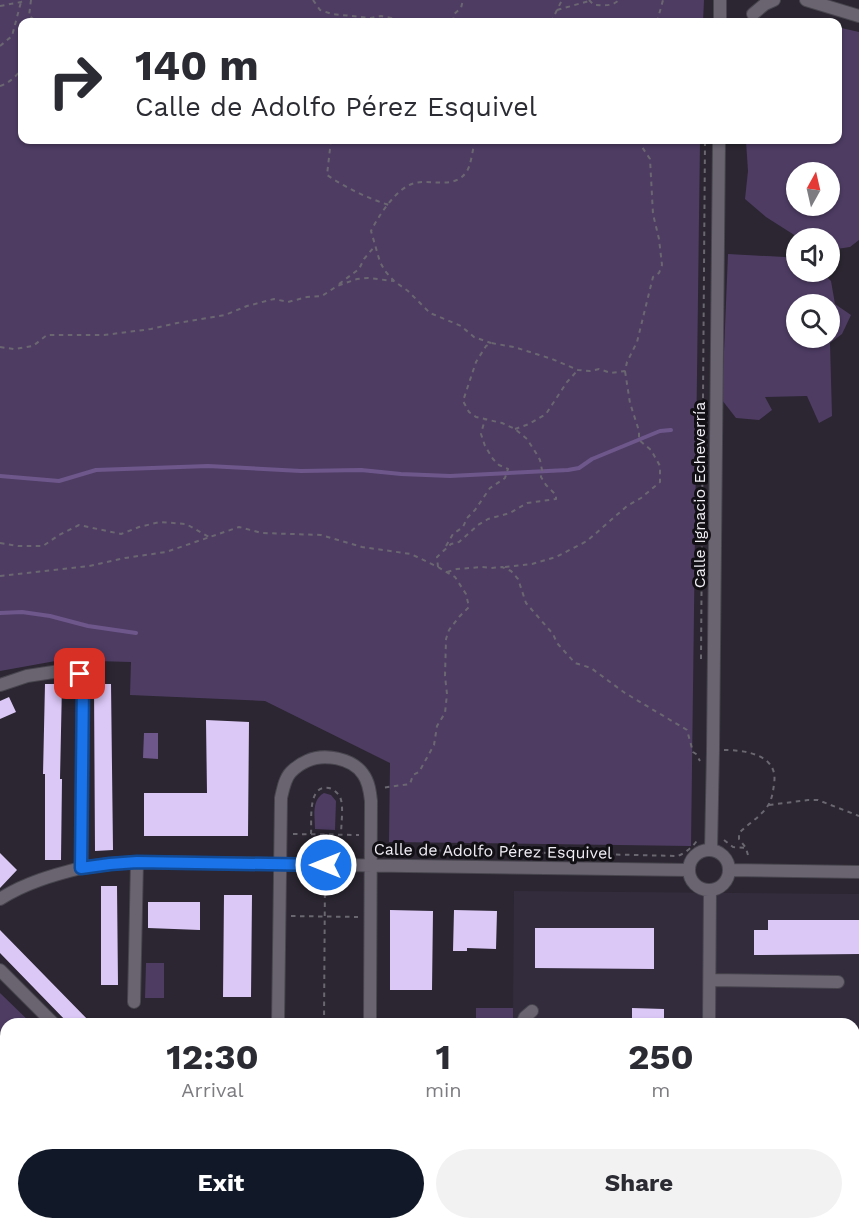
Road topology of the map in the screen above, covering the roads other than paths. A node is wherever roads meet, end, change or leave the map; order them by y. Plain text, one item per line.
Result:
1 (720, 0) edge
2 (774, 0) edge
3 (806, 0) edge
4 (753, 14) dead end
5 (859, 16) edge
6 (720, 18) edge
7 (719, 144) edge
8 (0, 685) edge
9 (711, 850) junction
10 (137, 862) junction
11 (280, 865) junction
12 (371, 866) junction
13 (81, 868) junction
14 (689, 870) junction
15 (729, 870) junction
16 (859, 872) edge
17 (710, 890) junction
18 (1, 897) edge
19 (0, 970) edge
20 (710, 980) junction
21 (838, 982) dead end
22 (134, 1002) dead end
23 (532, 1011) dead end
24 (48, 1018) edge
25 (278, 1018) edge
26 (370, 1018) edge
27 (525, 1018) edge
28 (709, 1018) edge

1 - 6 street
2 - 4 street
3 - 5 street
7 - 9 street, Calle Ignacio Echeverría
8 - 13 street
9 - 14 street
9 - 15 street
10 - 11 street, Calle de Adolfo Pérez Esquivel
10 - 13 street, Calle de Adolfo Pérez Esquivel
10 - 22 street
11 - 12 street, Calle de Adolfo Pérez Esquivel
11 - 12 street
11 - 25 street
12 - 14 street, Calle de Adolfo Pérez Esquivel
12 - 26 street
13 - 18 street, Calle de Adolfo Pérez Esquivel
14 - 17 street
15 - 16 street
15 - 17 street
17 - 20 street
19 - 24 street
20 - 21 street
20 - 28 street
23 - 27 street

